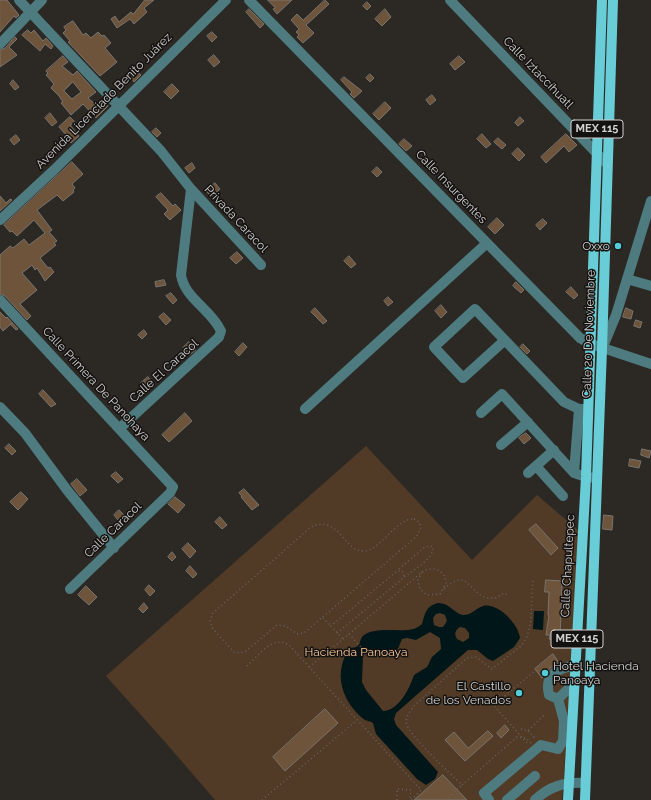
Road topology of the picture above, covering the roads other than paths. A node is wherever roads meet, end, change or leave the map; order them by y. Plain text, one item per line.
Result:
1 (19, 0) edge
2 (42, 0) edge
3 (226, 0) edge
4 (249, 0) edge
5 (450, 0) edge
6 (602, 0) edge
7 (613, 0) edge
8 (30, 13) junction
9 (0, 44) edge
10 (117, 106) junction
11 (596, 153) junction
12 (607, 164) junction
13 (192, 189) junction
14 (651, 201) edge
15 (0, 220) edge
16 (487, 243) junction
17 (261, 266) dead end
18 (627, 279) junction
19 (651, 286) edge
20 (0, 300) edge
21 (505, 340) junction
22 (591, 344) junction
23 (602, 349) junction
24 (651, 364) edge
25 (0, 407) edge
26 (583, 409) junction
27 (305, 410) dead end
28 (481, 413) dead end
29 (528, 422) junction
30 (120, 428) junction
31 (501, 445) dead end
32 (554, 450) junction
33 (536, 466) junction
34 (528, 473) dead end
35 (574, 473) junction
36 (586, 477) junction
37 (597, 478) junction
38 (173, 488) joint
39 (563, 496) dead end
40 (114, 548) junction
41 (70, 589) dead end
42 (575, 665) junction
43 (574, 691) junction
44 (558, 699) junction
45 (535, 776) dead end
46 (568, 782) junction
47 (585, 783) junction
48 (540, 798) edge
49 (490, 800) edge
50 (507, 800) edge
51 (568, 800) edge
52 (584, 800) edge

1 - 8 street, Privada Caracol
2 - 8 street
3 - 10 street, Avenida Licenciado Benito Juárez
4 - 16 street, Calle Insurgentes
5 - 11 street, Calle Iztaccíhuatl
6 - 11 main road, Calle 20 De Noviembre / MEX 115
7 - 12 main road, Calle 20 De Noviembre / MEX 115
8 - 9 street
8 - 10 street, Privada Caracol
10 - 13 street, Privada Caracol
10 - 15 street, Avenida Licenciado Benito Juárez
11 - 12 street, Calle Iztaccíhuatl
11 - 22 main road, Calle 20 De Noviembre / MEX 115
12 - 23 main road, Calle 20 De Noviembre / MEX 115
13 - 17 street, Privada Caracol
13 - 30 street, Calle El Caracol
14 - 18 street
16 - 22 street, Calle Insurgentes
16 - 27 street
18 - 19 street
18 - 23 street
20 - 30 street, Calle Primera De Panohaya
21 - 21 street
21 - 26 street
22 - 23 street, Calle Insurgentes
22 - 26 main road, Calle 20 De Noviembre / MEX 115
23 - 24 street, Calle Insurgentes
23 - 37 main road, Calle 20 De Noviembre / MEX 115
25 - 40 street
26 - 35 street
26 - 36 main road, Calle 20 De Noviembre / MEX 115
28 - 29 street
29 - 31 street
29 - 32 street
30 - 38 street, Calle Primera De Panohaya
32 - 33 street
32 - 35 street
33 - 34 street
33 - 39 street
35 - 36 street
36 - 37 street
36 - 42 main road, Calle Chapultepec / MEX 115
37 - 47 main road, Calle Chapultepec / MEX 115
38 - 40 street, Calle Caracol
40 - 41 street, Calle Caracol
42 - 43 main road, Calle Chapultepec / MEX 115
42 - 44 street
43 - 44 street
43 - 46 main road, Calle Chapultepec / MEX 115
44 - 49 street
45 - 50 street
46 - 47 street
46 - 48 street
46 - 51 main road, Calle Chapultepec / MEX 115
47 - 52 main road, Calle Chapultepec / MEX 115

